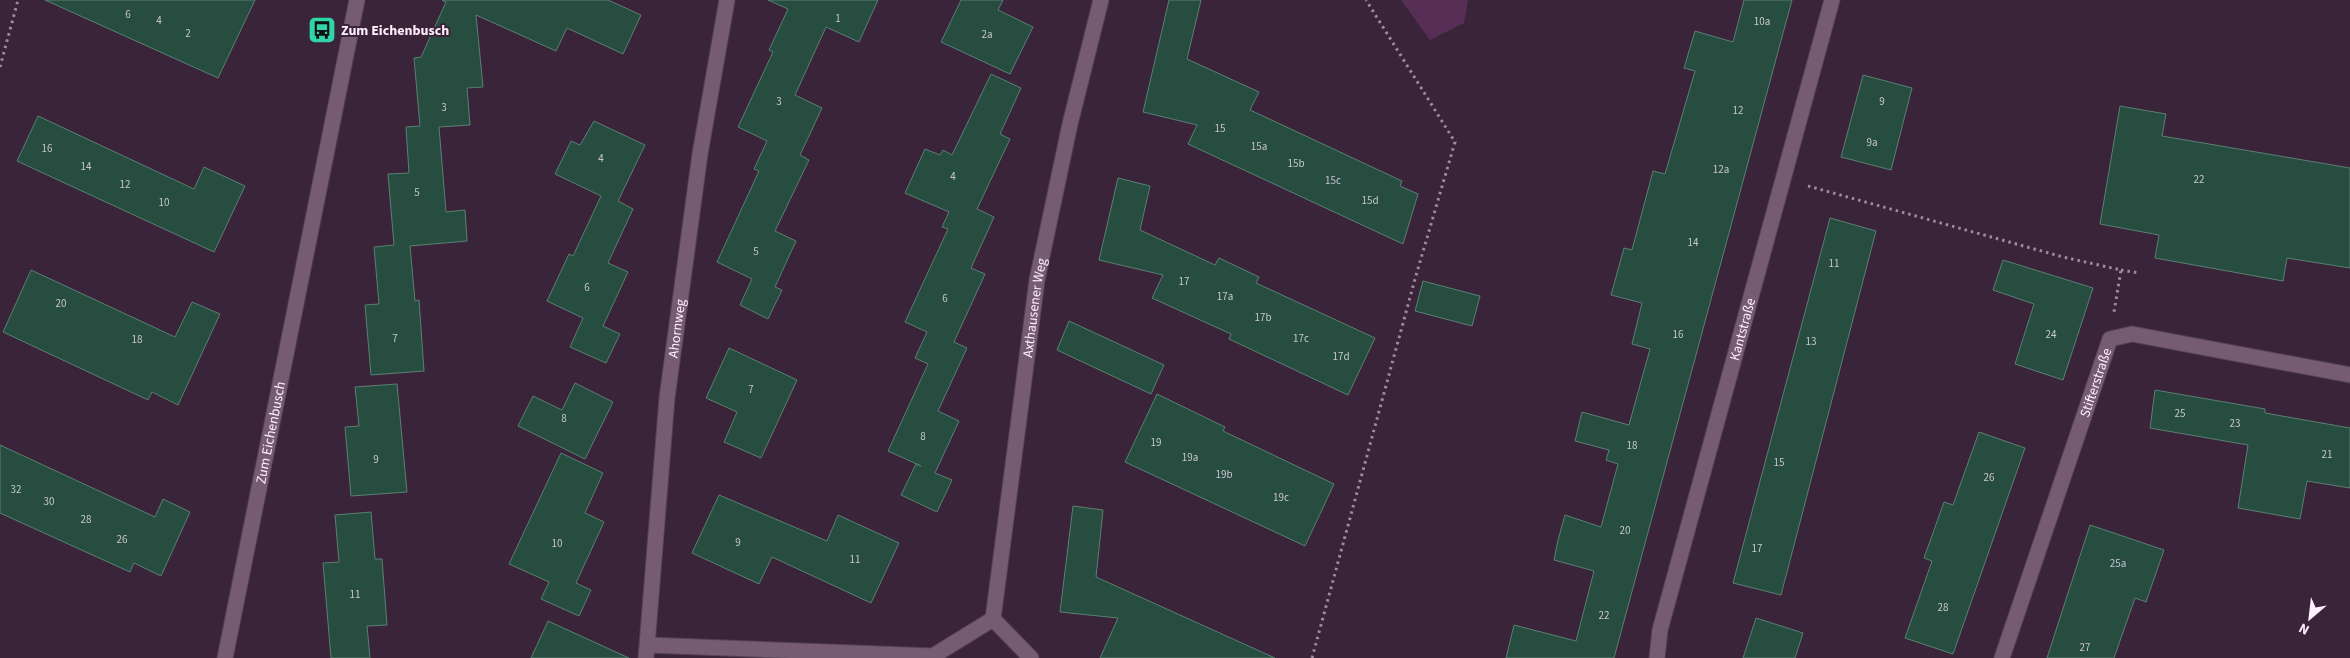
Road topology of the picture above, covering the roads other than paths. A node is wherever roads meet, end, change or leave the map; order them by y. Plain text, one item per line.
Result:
1 (357, 0) edge
2 (727, 0) edge
3 (1101, 0) edge
4 (1832, 0) edge
5 (2350, 375) edge
6 (993, 620) junction
7 (647, 652) edge
8 (225, 658) edge
9 (1031, 658) edge
10 (1657, 658) edge
11 (2002, 658) edge

1 - 8 street, Zum Eichenbusch
2 - 7 street, Ahornweg
3 - 6 street, Axthausener Weg
4 - 10 street, Kantstraße
5 - 11 street, Stifterstraße
6 - 7 street
6 - 9 street

